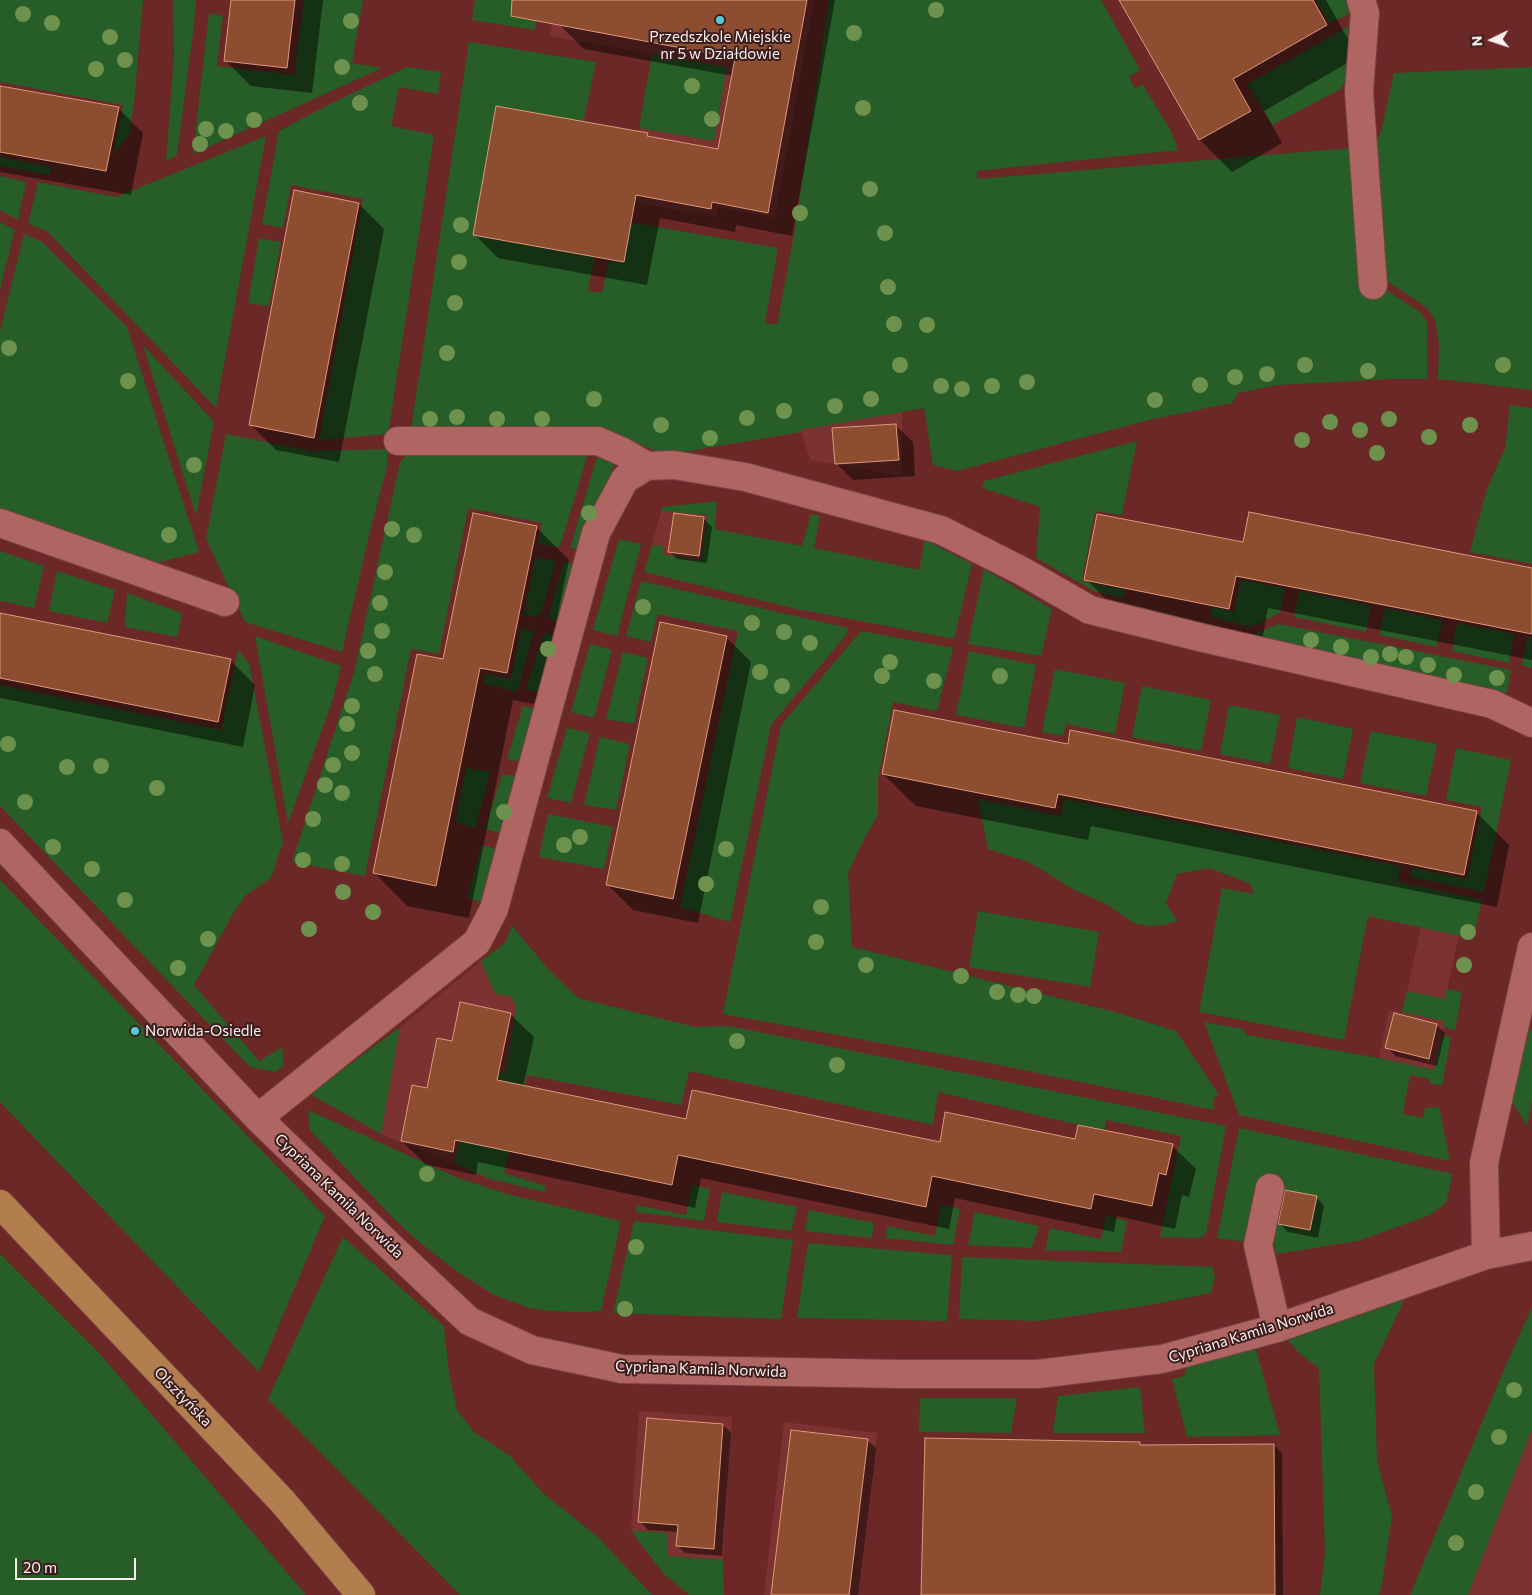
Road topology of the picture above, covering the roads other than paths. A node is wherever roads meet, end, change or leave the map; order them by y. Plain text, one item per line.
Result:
1 (1361, 0) edge
2 (1373, 285) dead end
3 (398, 441) dead end
4 (647, 466) junction
5 (0, 523) edge
6 (226, 602) dead end
7 (1532, 723) edge
8 (0, 843) edge
9 (1532, 947) edge
10 (258, 1118) junction
11 (1270, 1188) dead end
12 (0, 1204) edge
13 (1532, 1246) edge
14 (1486, 1255) junction
15 (1278, 1328) junction
16 (361, 1595) edge

1 - 2 street
3 - 4 street
4 - 7 street
4 - 10 street
5 - 6 street
8 - 10 street, Cypriana Kamila Norwida
9 - 14 street
10 - 15 street, Cypriana Kamila Norwida
11 - 15 street
12 - 16 main road, Olsztyńska
13 - 14 street, Cypriana Kamila Norwida
14 - 15 street, Cypriana Kamila Norwida

